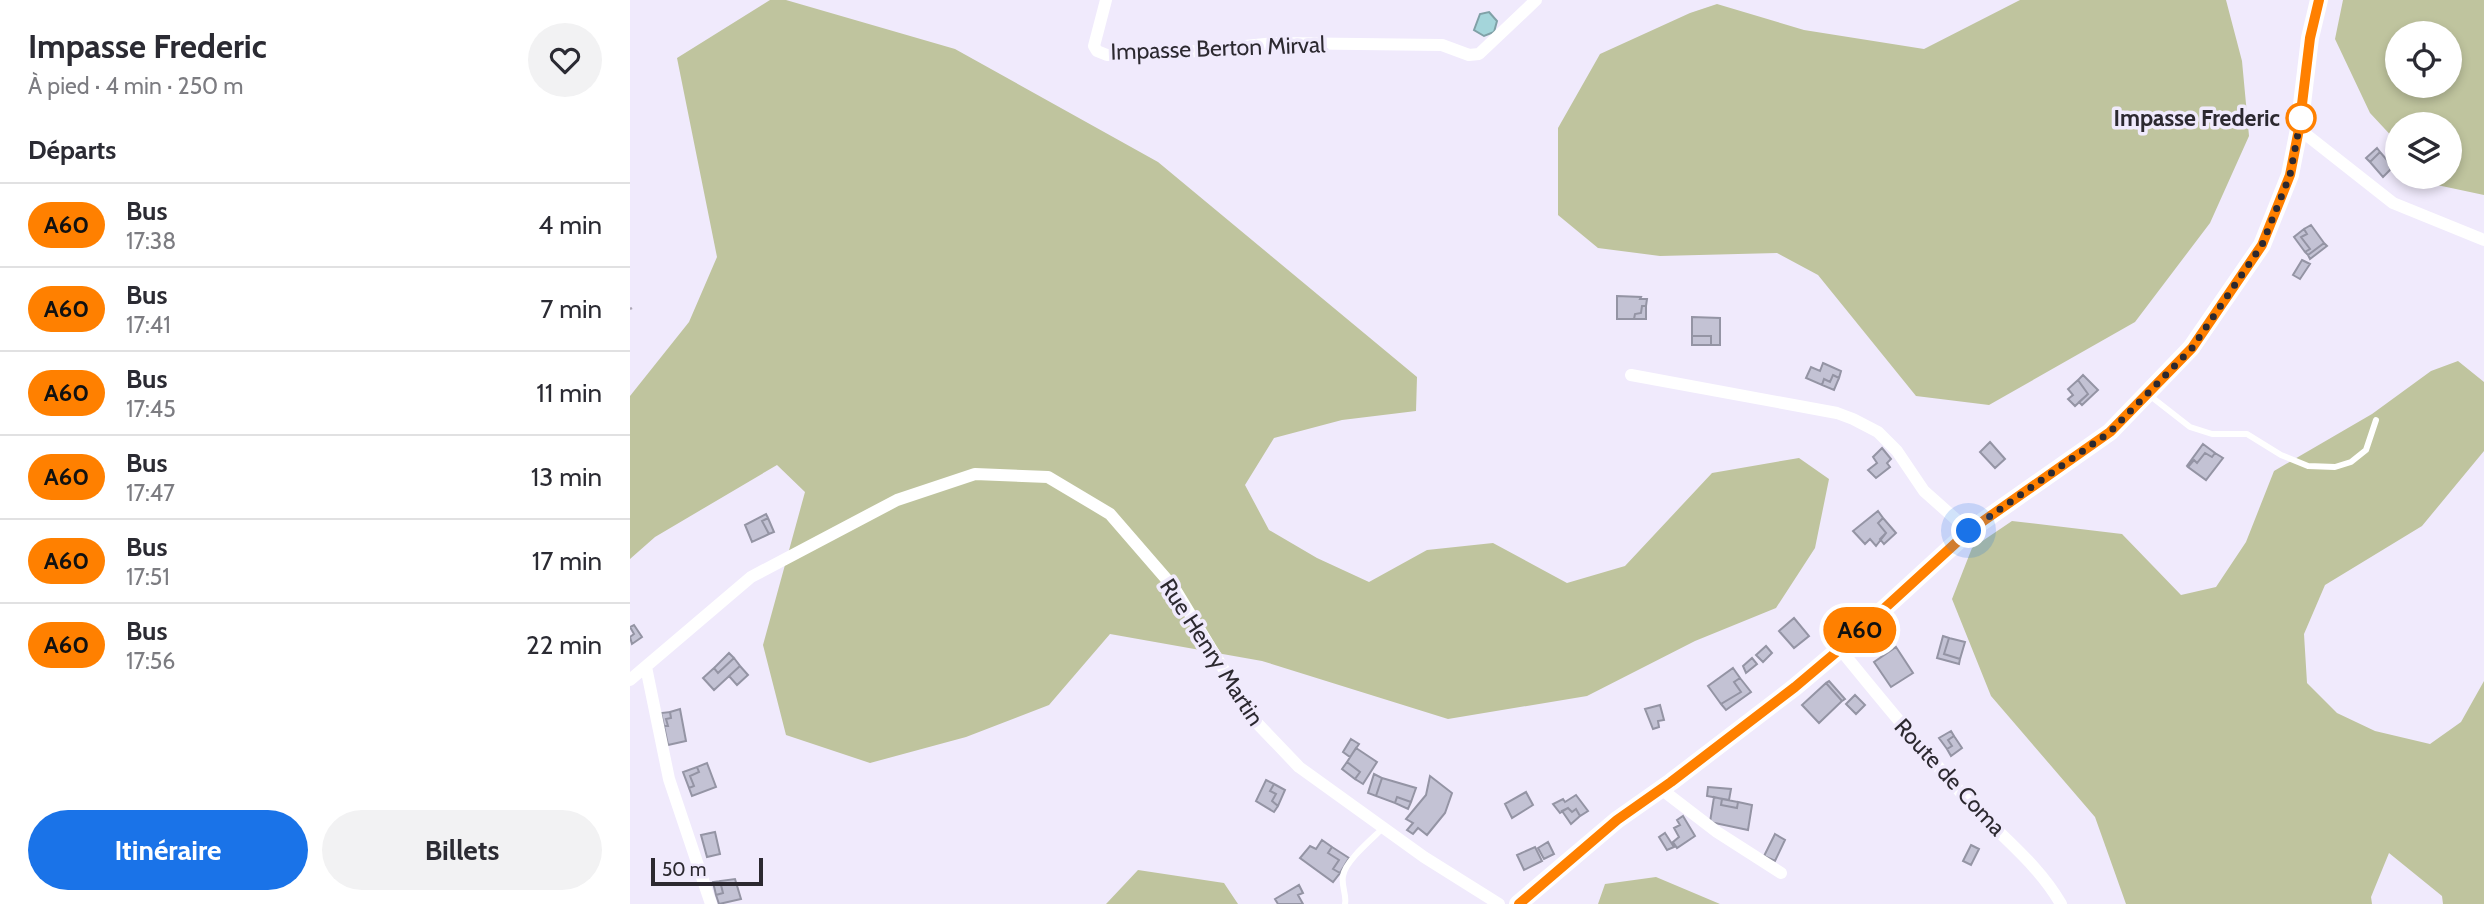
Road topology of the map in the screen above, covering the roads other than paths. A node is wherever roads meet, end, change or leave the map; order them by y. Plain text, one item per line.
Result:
1 (1106, 0) edge
2 (1536, 0) edge
3 (2319, 0) edge
4 (2299, 129) junction
5 (2484, 240) edge
6 (1631, 375) dead end
7 (2147, 394) junction
8 (2376, 420) dead end
9 (1969, 531) junction
10 (1840, 649) junction
11 (646, 667) junction
12 (630, 680) edge
13 (1661, 789) junction
14 (1383, 828) junction
15 (1781, 873) dead end
16 (711, 904) edge
17 (1345, 904) edge
18 (1499, 904) edge
19 (1518, 904) edge
20 (2061, 904) edge

1 - 2 street, Impasse Berton Mirval
3 - 4 main road
4 - 5 street
4 - 7 main road
6 - 9 street
7 - 8 lane
7 - 9 main road
9 - 10 main road
10 - 13 main road
10 - 20 street, Route de Coma
11 - 12 street, Rue Henry Martin
11 - 14 street, Rue Henry Martin
11 - 16 street
13 - 15 street
13 - 19 main road
14 - 17 lane
14 - 18 street, Rue Henry Martin

